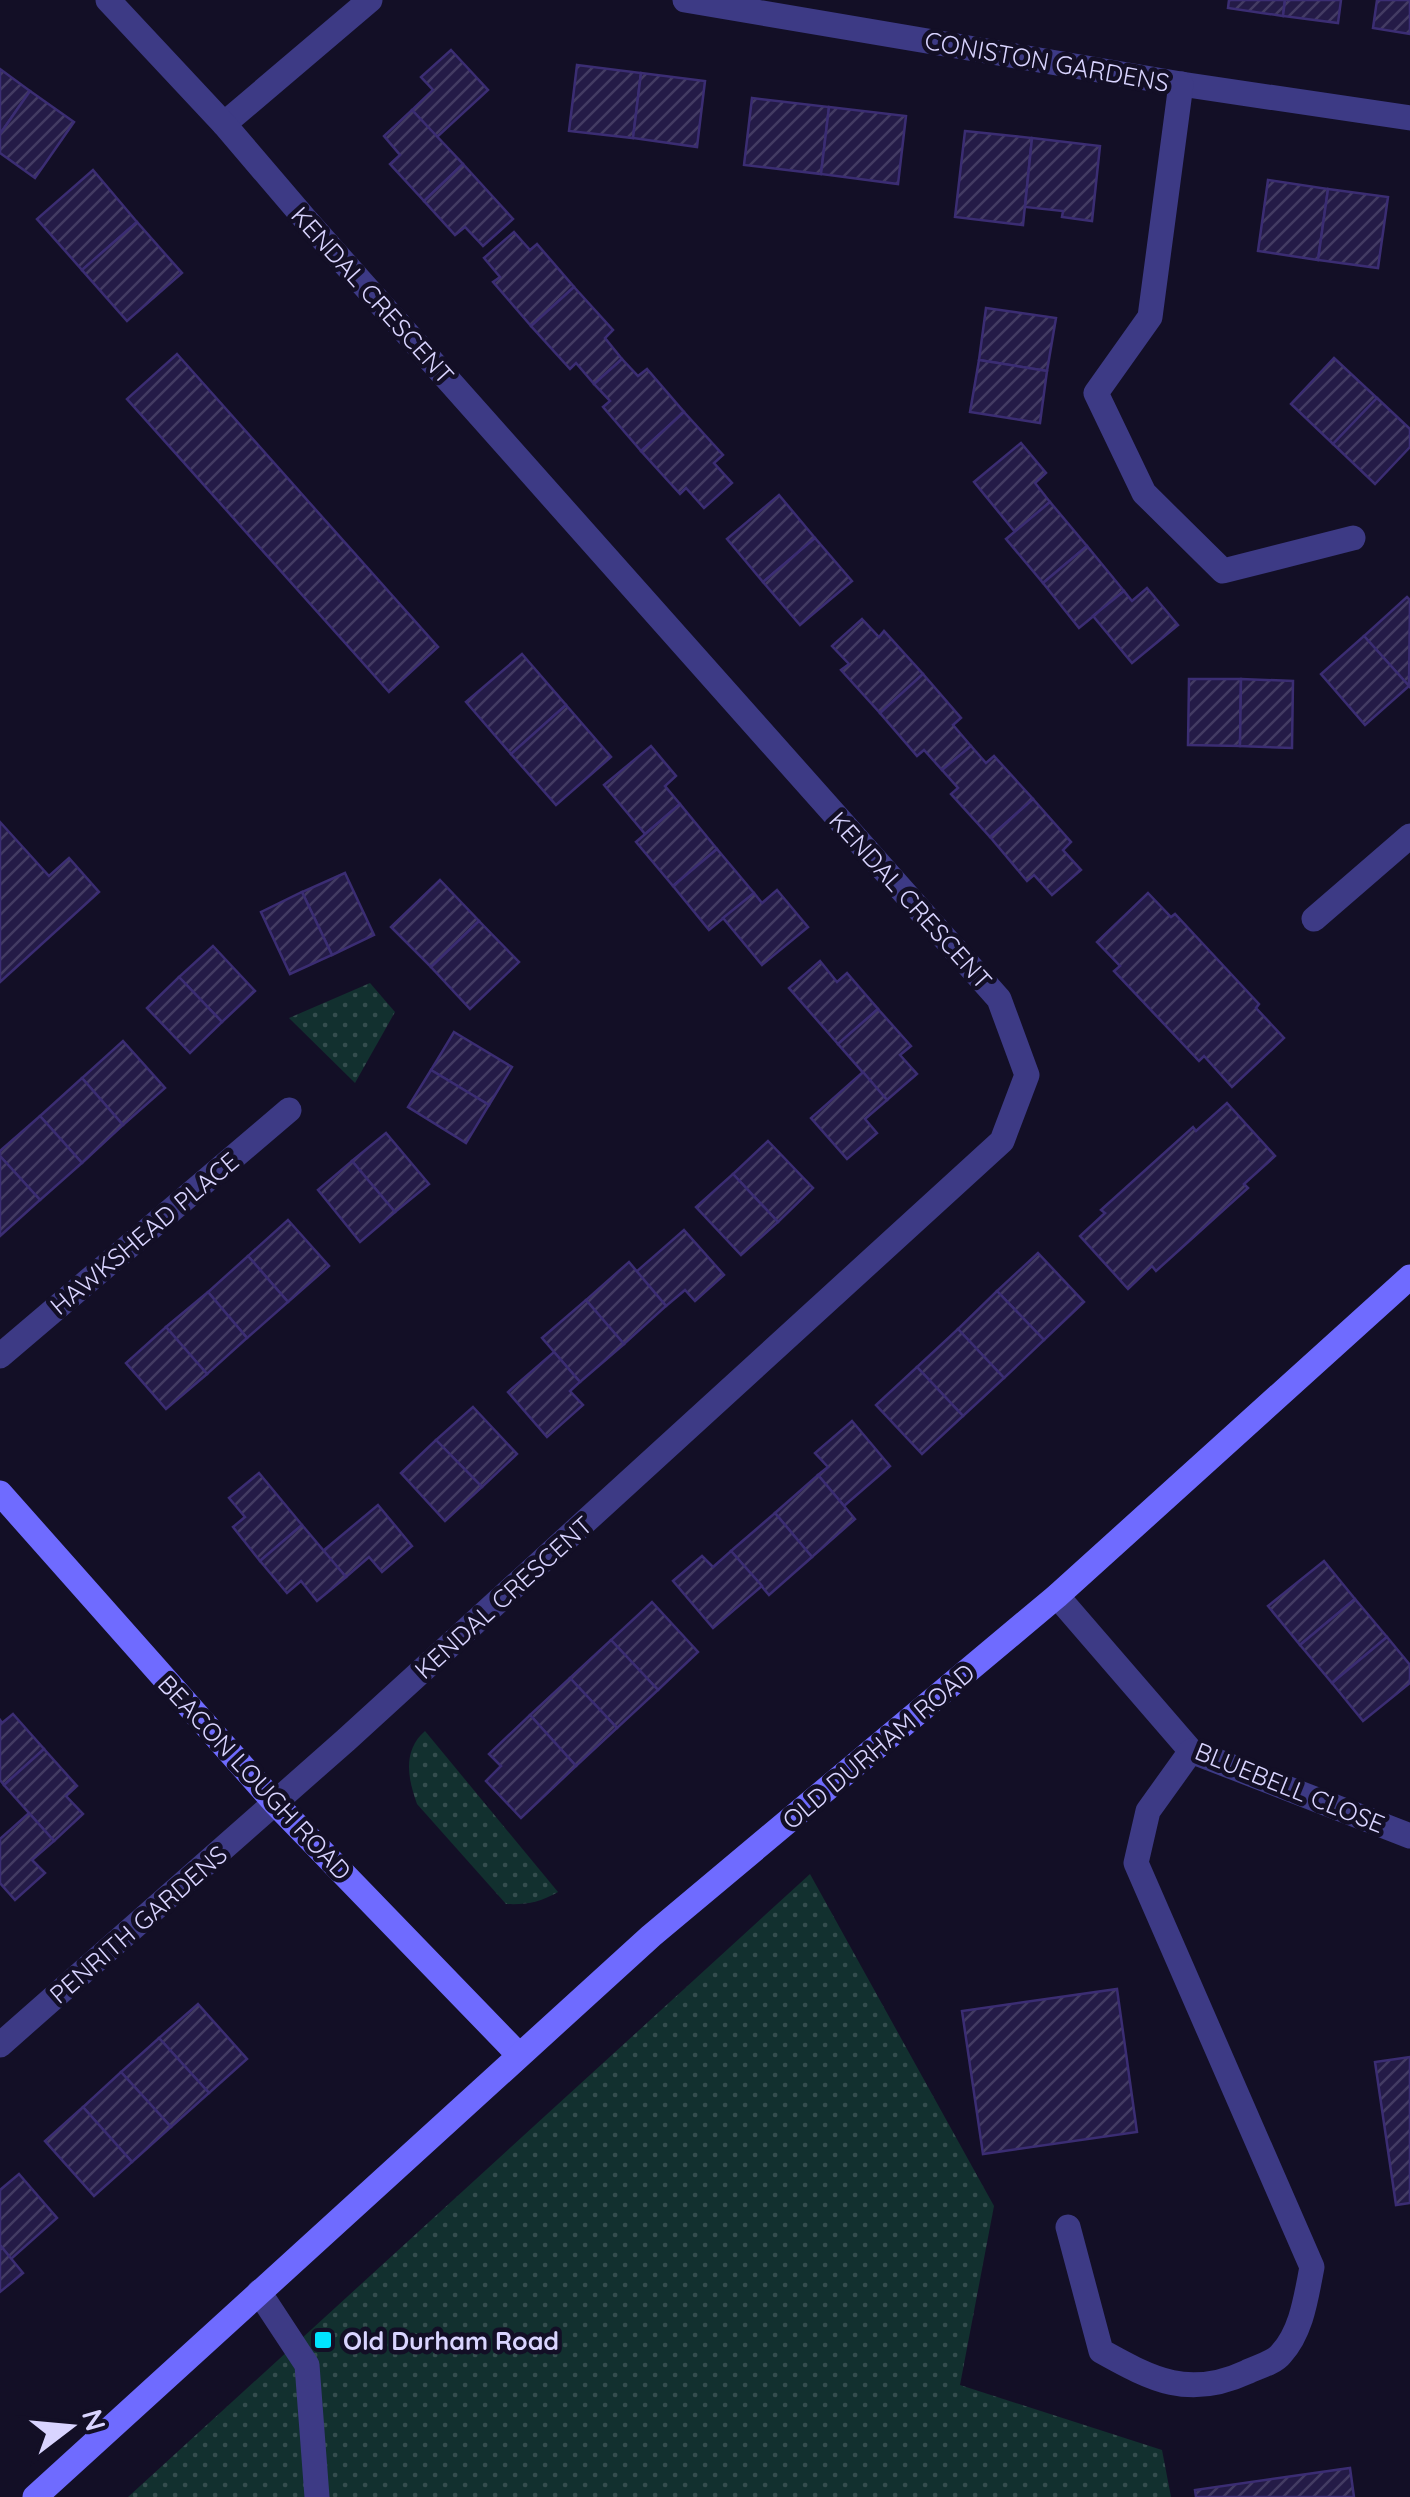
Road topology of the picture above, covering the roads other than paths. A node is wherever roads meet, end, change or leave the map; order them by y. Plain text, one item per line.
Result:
1 (108, 0) edge
2 (370, 0) edge
3 (685, 0) edge
4 (1182, 84) junction
5 (1410, 118) edge
6 (224, 124) junction
7 (1353, 538) dead end
8 (1410, 836) edge
9 (1314, 919) dead end
10 (289, 1110) dead end
11 (1410, 1277) edge
12 (0, 1356) edge
13 (0, 1493) edge
14 (1057, 1596) junction
15 (1191, 1751) junction
16 (275, 1803) junction
17 (1410, 1836) edge
18 (0, 2045) edge
19 (518, 2054) junction
20 (1068, 2227) dead end
21 (258, 2292) junction
22 (35, 2497) edge
23 (318, 2497) edge

1 - 6 street, KENDAL CRESCENT
2 - 6 street
3 - 4 street, CONISTON GARDENS
4 - 5 street, CONISTON GARDENS
4 - 7 street
6 - 16 street, KENDAL CRESCENT
8 - 9 street
10 - 12 street, HAWKSHEAD PLACE
11 - 14 main road, OLD DURHAM ROAD
13 - 16 main road, BEACON LOUGH ROAD
14 - 15 street, BLUEBELL CLOSE
14 - 19 main road, OLD DURHAM ROAD
15 - 17 street, BLUEBELL CLOSE
15 - 20 street
16 - 18 street, PENRITH GARDENS
16 - 19 main road, BEACON LOUGH ROAD
19 - 21 main road, OLD DURHAM ROAD
21 - 22 main road, OLD DURHAM ROAD
21 - 23 street

